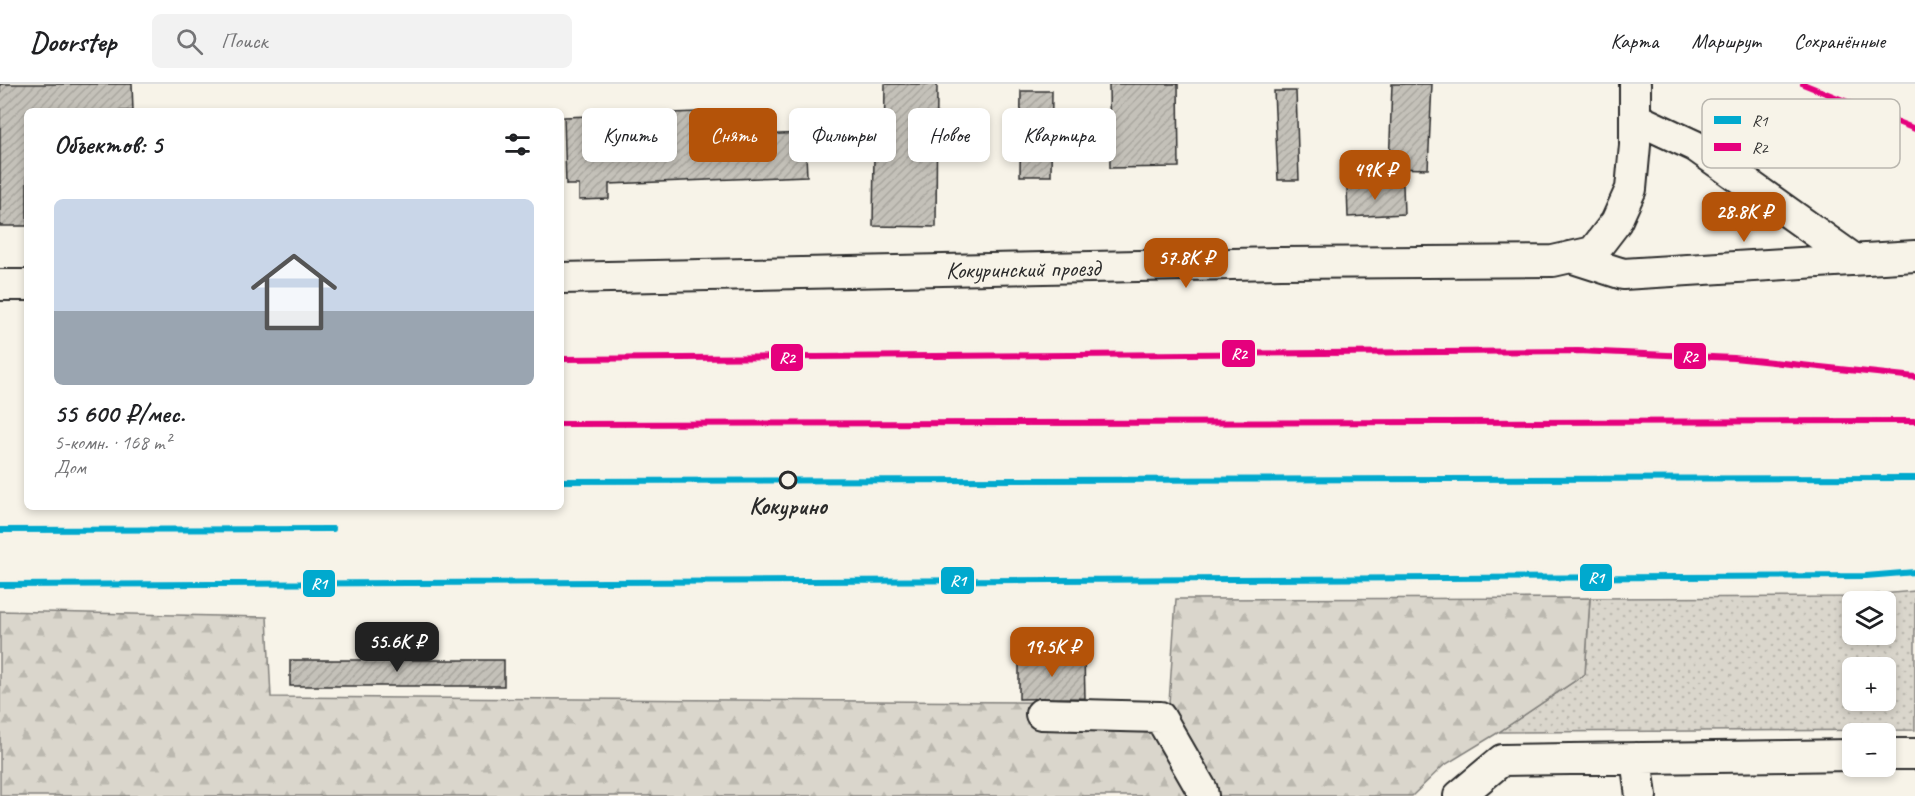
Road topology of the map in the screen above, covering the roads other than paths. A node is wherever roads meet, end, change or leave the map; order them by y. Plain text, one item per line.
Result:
1 (1635, 84) edge
2 (1635, 118) junction
3 (1702, 151) edge
4 (1726, 168) edge
5 (1915, 256) edge
6 (1570, 257) junction
7 (1855, 260) junction
8 (564, 278) edge
9 (0, 285) edge
10 (24, 285) edge
11 (1041, 714) dead end
12 (1896, 754) edge
13 (1915, 754) edge
14 (1842, 755) edge
15 (1636, 758) junction
16 (1203, 796) edge
17 (1459, 796) edge
18 (1641, 796) edge

1 - 2 street, Кокуринский проезд
2 - 3 street
2 - 6 street, Кокуринский проезд
4 - 7 street
5 - 7 street
6 - 7 street
6 - 8 street, Кокуринский проезд
9 - 10 street
11 - 16 street
12 - 13 street
14 - 15 street
15 - 17 street
15 - 18 street

